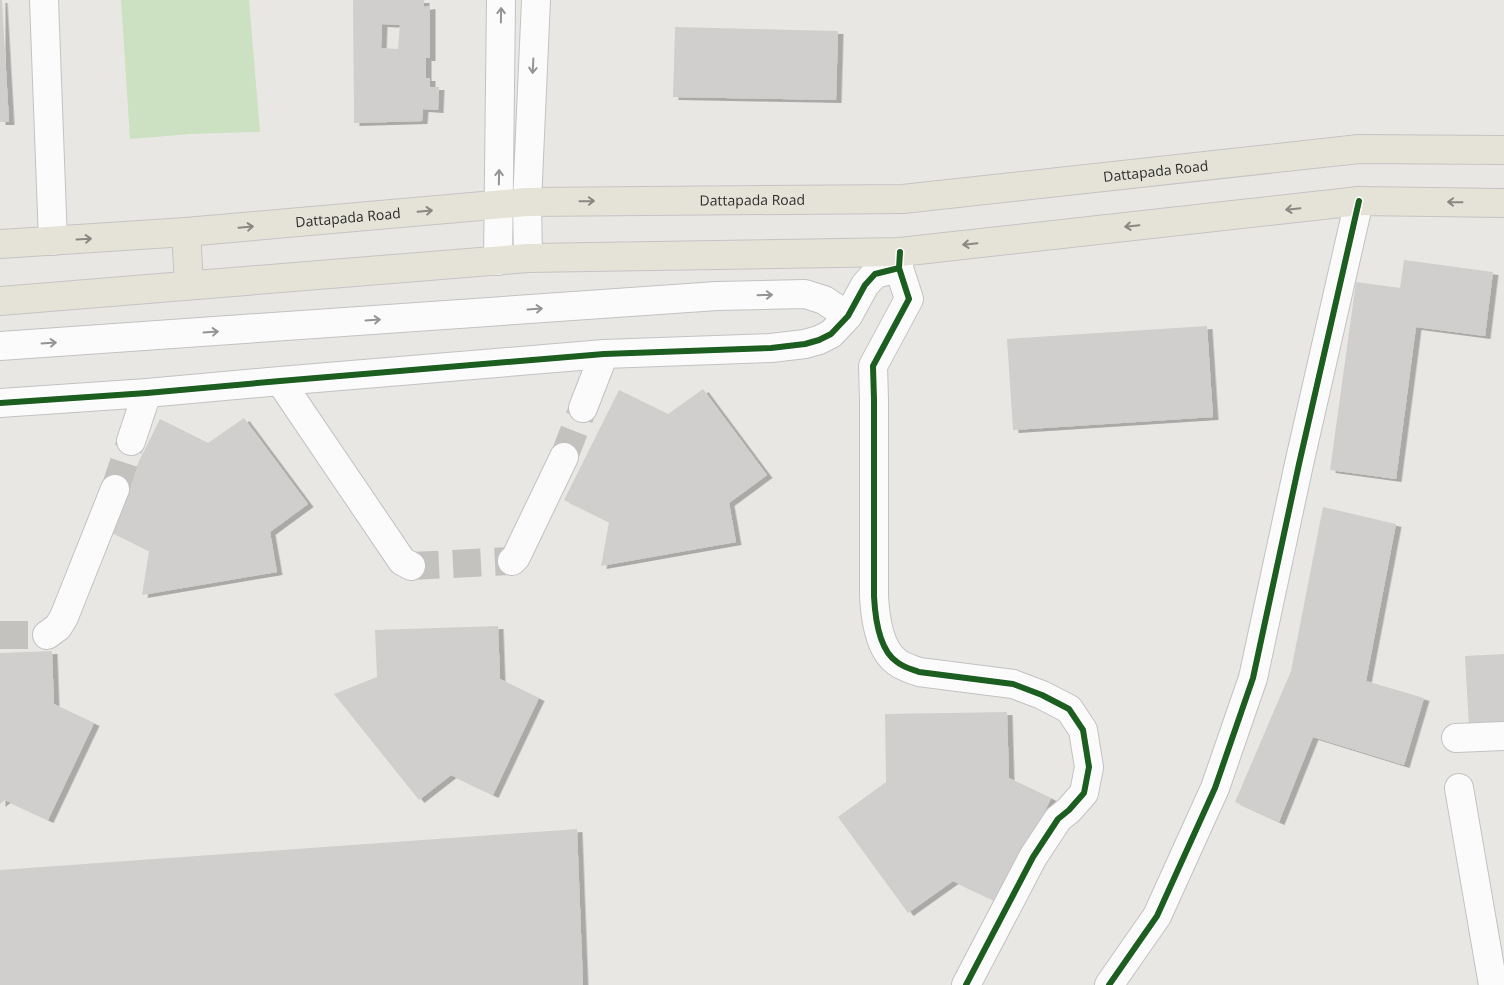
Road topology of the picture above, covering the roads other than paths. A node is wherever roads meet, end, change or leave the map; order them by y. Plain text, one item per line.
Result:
1 (44, 0) edge
2 (501, 0) edge
3 (536, 0) edge
4 (1502, 150) edge
5 (1359, 201) junction
6 (527, 202) junction
7 (1504, 203) edge
8 (498, 205) junction
9 (186, 232) junction
10 (52, 241) junction
11 (0, 244) edge
12 (528, 258) junction
13 (899, 260) junction
14 (498, 261) junction
15 (189, 284) junction
16 (0, 301) edge
17 (848, 316) junction
18 (0, 346) edge
19 (604, 354) junction
20 (280, 380) junction
21 (147, 393) junction
22 (0, 403) edge
23 (583, 408) tunnel mouth
24 (131, 441) tunnel mouth
25 (564, 457) tunnel mouth
26 (115, 489) tunnel mouth
27 (512, 561) dead end
28 (411, 566) dead end
29 (48, 635) dead end
30 (1504, 736) edge
31 (1456, 738) dead end
32 (1459, 788) dead end
33 (966, 985) edge
34 (1108, 985) edge
35 (1493, 985) edge

1 - 10 street
8 -> 2 street
3 -> 6 street
6 -> 4 main road, Dattapada Road
7 -> 5 main road
5 -> 13 main road
5 - 34 street
6 - 8 main road, Dattapada Road
6 - 12 street
9 -> 8 main road, Dattapada Road
8 - 14 street
10 -> 9 main road, Dattapada Road
9 - 15 main road
10 - 11 main road, Dattapada Road
12 - 13 main road
12 - 14 main road
13 - 17 street
13 - 33 street
14 - 15 main road
15 - 16 main road
18 -> 17 street
17 - 19 street
19 - 20 street
19 - 23 street
20 - 21 street
20 - 28 street
21 - 22 street
21 - 24 street
25 - 27 street
26 - 29 street
30 - 31 street
32 - 35 street

